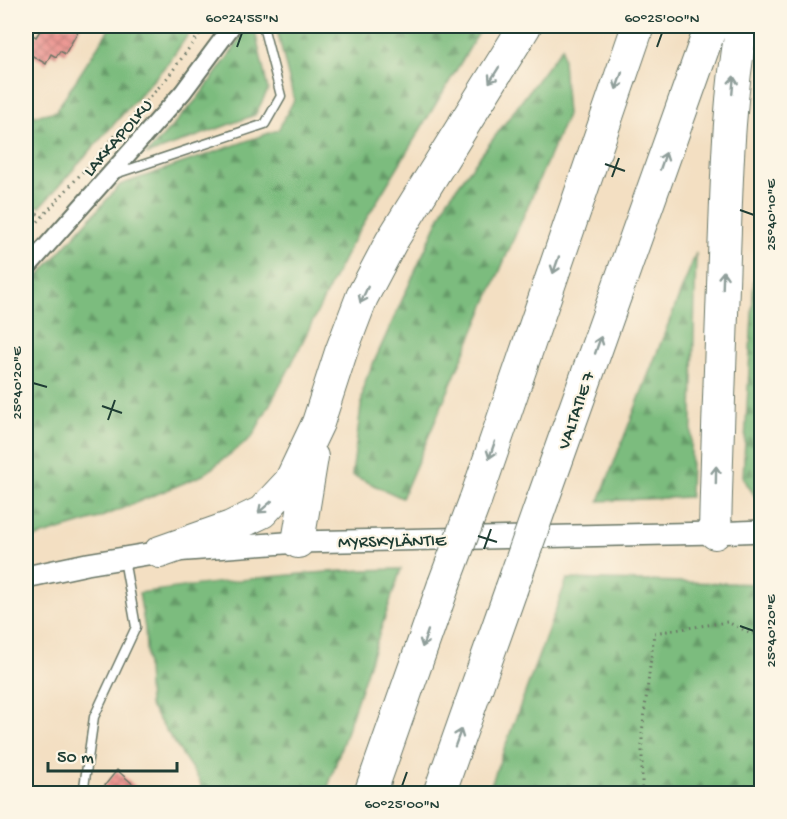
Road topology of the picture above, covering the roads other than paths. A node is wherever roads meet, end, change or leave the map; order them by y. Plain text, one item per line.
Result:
1 (232, 26) edge
2 (263, 26) edge
3 (525, 26) edge
4 (638, 26) edge
5 (711, 26) edge
6 (742, 26) edge
7 (109, 176) junction
8 (26, 269) edge
9 (318, 423) junction
10 (762, 531) edge
11 (715, 533) junction
12 (298, 542) junction
13 (160, 552) junction
14 (124, 558) junction
15 (26, 577) edge
16 (83, 794) edge
17 (370, 794) edge
18 (439, 794) edge

1 - 7 street, LAKKAPOLKU
2 - 7 lane
3 -> 9 highway
4 -> 17 highway, bridge
18 -> 5 highway, VALTATIE 7, bridge
11 -> 6 highway
7 - 8 street, LAKKAPOLKU
9 - 12 highway
9 -> 13 highway
10 - 11 street, MYRSKYLÄNTIE
11 - 12 street, MYRSKYLÄNTIE
12 - 13 street, MYRSKYLÄNTIE
13 - 14 street, MYRSKYLÄNTIE
14 - 15 street, MYRSKYLÄNTIE
14 - 16 lane

